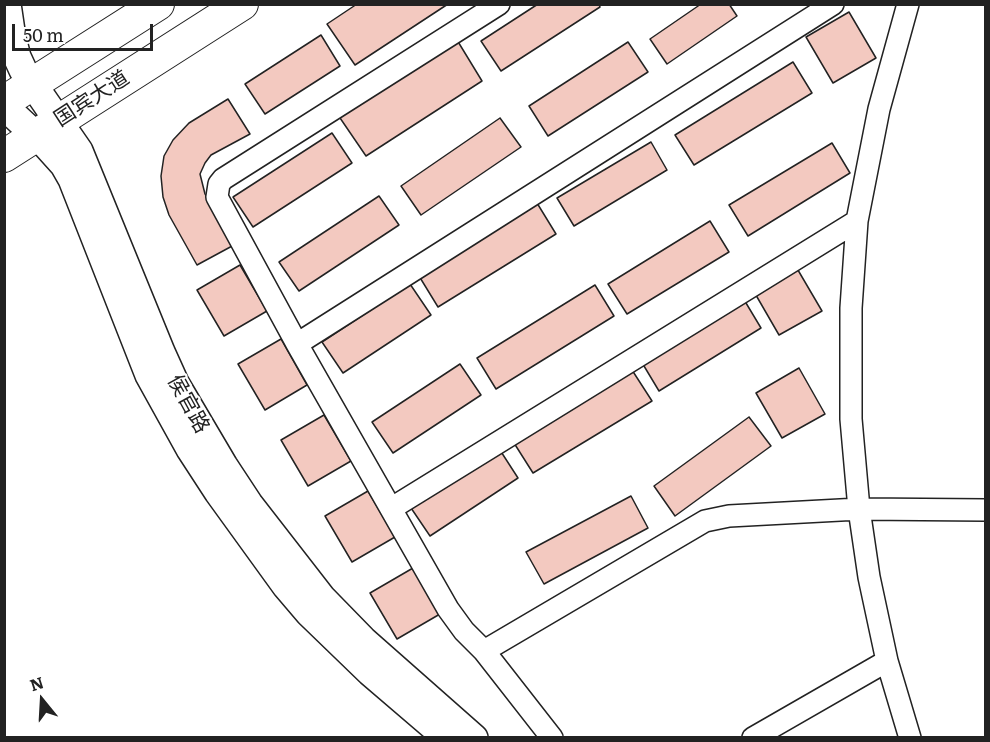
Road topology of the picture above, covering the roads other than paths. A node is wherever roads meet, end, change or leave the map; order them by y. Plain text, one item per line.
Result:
1 (8, 4) edge
2 (158, 4) edge
3 (242, 4) edge
4 (499, 4) edge
5 (832, 4) edge
6 (908, 4) edge
7 (32, 86) junction
8 (4, 104) edge
9 (47, 129) junction
10 (4, 156) edge
11 (857, 220) junction
12 (297, 344) junction
13 (392, 508) junction
14 (859, 509) junction
15 (986, 510) edge
16 (484, 651) junction
17 (887, 661) junction
18 (447, 738) edge
19 (474, 738) edge
20 (552, 738) edge
21 (753, 738) edge
22 (910, 738) edge

1 - 7 main road, 侯官路
2 - 7 highway, 国宾大道
3 - 9 highway, 国宾大道
4 - 12 street
5 - 12 street
6 - 11 street
7 - 8 highway, 国宾大道
7 - 9 main road, 侯官路
8 - 9 main road, 侯官路
9 - 10 highway, 国宾大道
9 - 18 main road, 侯官路
9 - 19 main road, 侯官路
11 - 13 street
11 - 14 street
12 - 13 street
13 - 16 street
14 - 15 street
14 - 16 street
14 - 17 street
16 - 20 street
17 - 21 street
17 - 22 street

